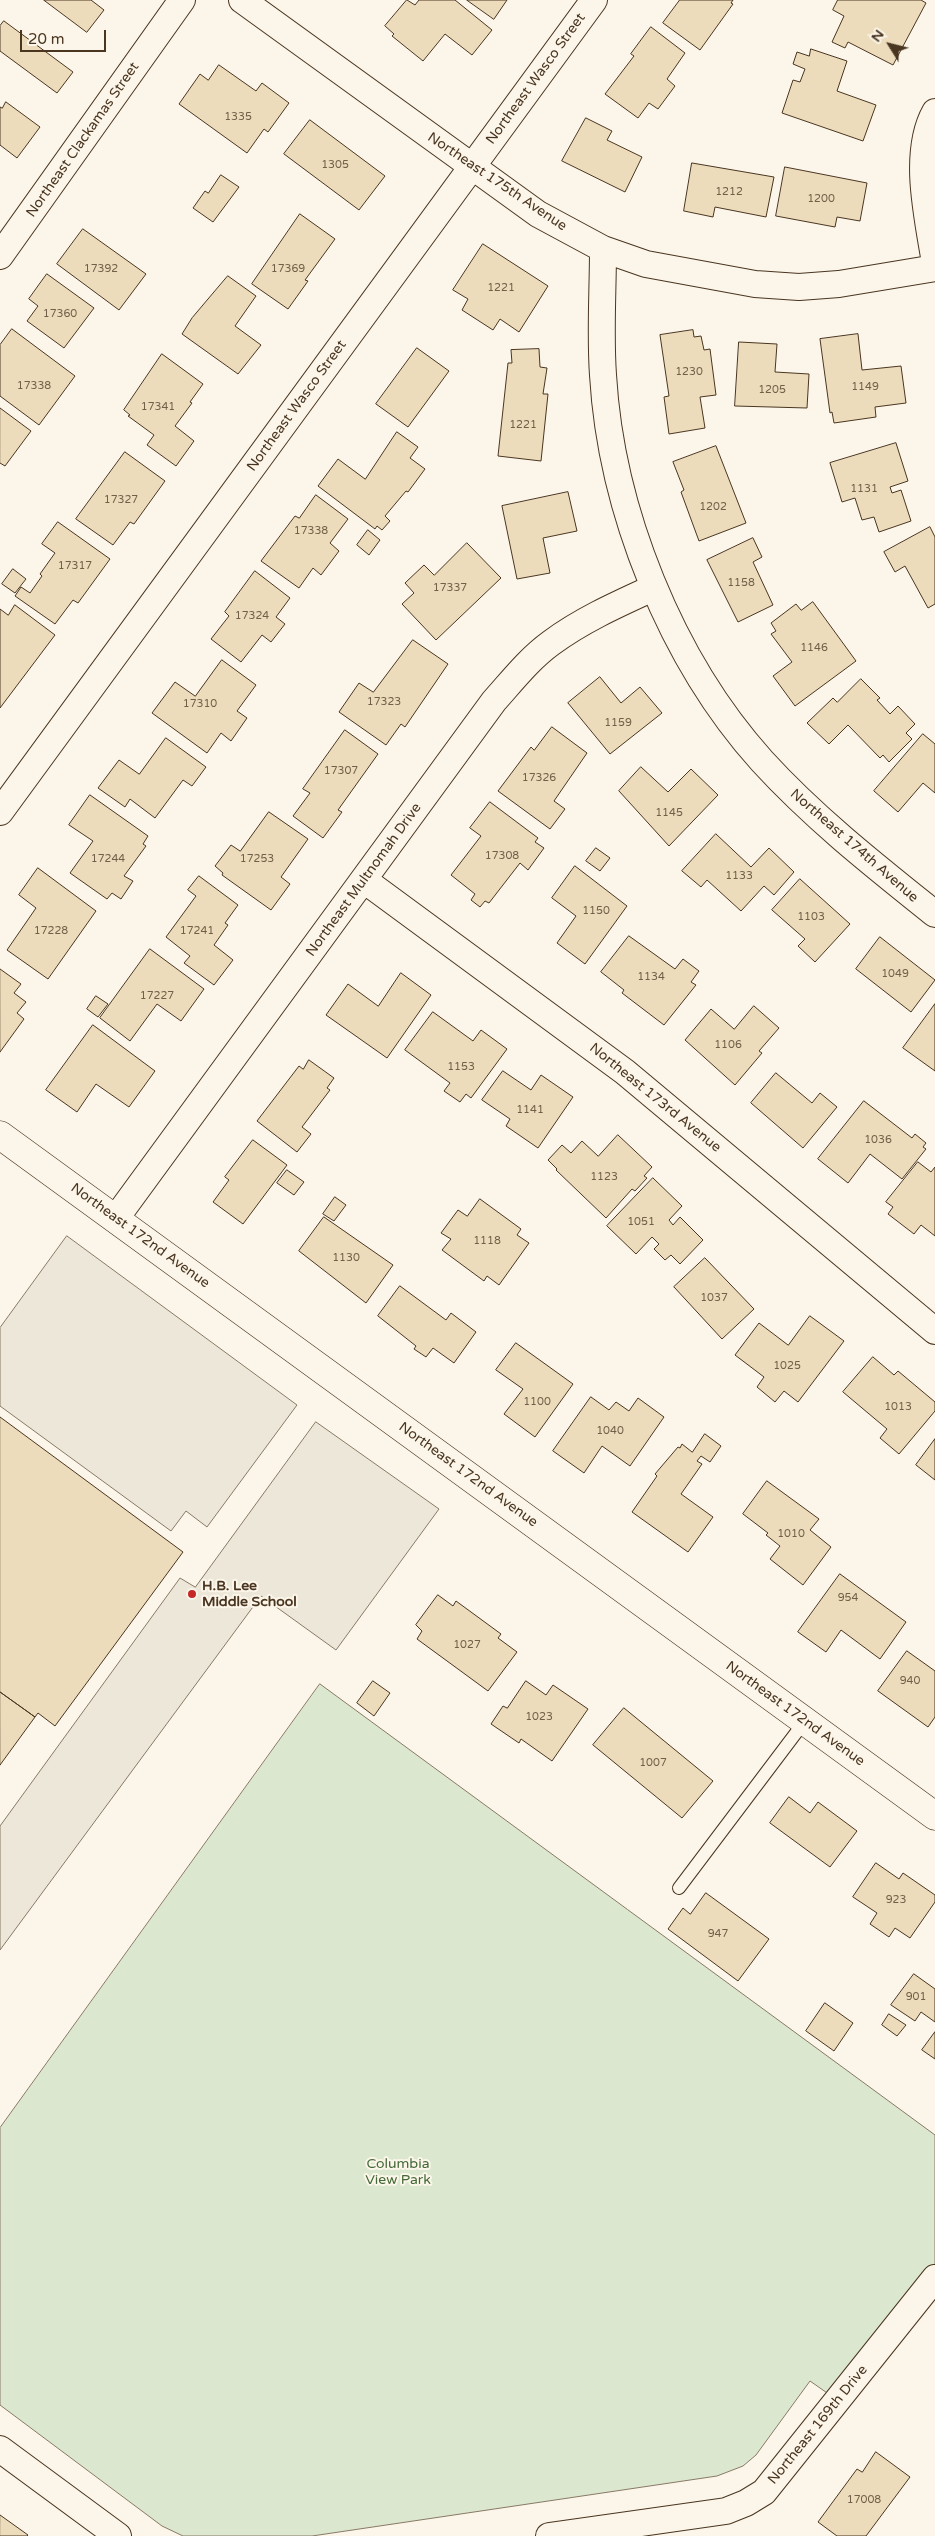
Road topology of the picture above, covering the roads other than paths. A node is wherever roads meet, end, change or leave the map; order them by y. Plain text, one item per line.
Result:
1 (182, 0) edge
2 (242, 0) edge
3 (594, 0) edge
4 (935, 112) edge
5 (472, 167) junction
6 (603, 249) junction
7 (0, 256) edge
8 (935, 263) edge
9 (935, 268) edge
10 (653, 588) junction
11 (0, 812) edge
12 (364, 880) junction
13 (935, 914) edge
14 (0, 1135) edge
15 (116, 1218) junction
16 (935, 1331) edge
17 (805, 1721) junction
18 (935, 1816) edge
19 (679, 1888) dead end
20 (935, 2278) edge
21 (0, 2449) edge
22 (118, 2536) edge
23 (549, 2536) edge

1 - 7 street, Northeast Clackamas Street
2 - 5 street, Northeast 175th Avenue
3 - 5 street, Northeast Wasco Street
4 - 8 street
5 - 6 street, Northeast 175th Avenue
5 - 11 street, Northeast Wasco Street
6 - 9 street, Northeast 175th Avenue
6 - 10 street, Northeast 174th Avenue
10 - 12 street, Northeast Multnomah Drive
10 - 13 street, Northeast 174th Avenue
12 - 15 street, Northeast Multnomah Drive
12 - 16 street, Northeast 173rd Avenue
14 - 15 street, Northeast 172nd Avenue
15 - 17 street, Northeast 172nd Avenue
17 - 18 street, Northeast 172nd Avenue
17 - 19 lane
20 - 23 street, Northeast 169th Drive
21 - 22 street

